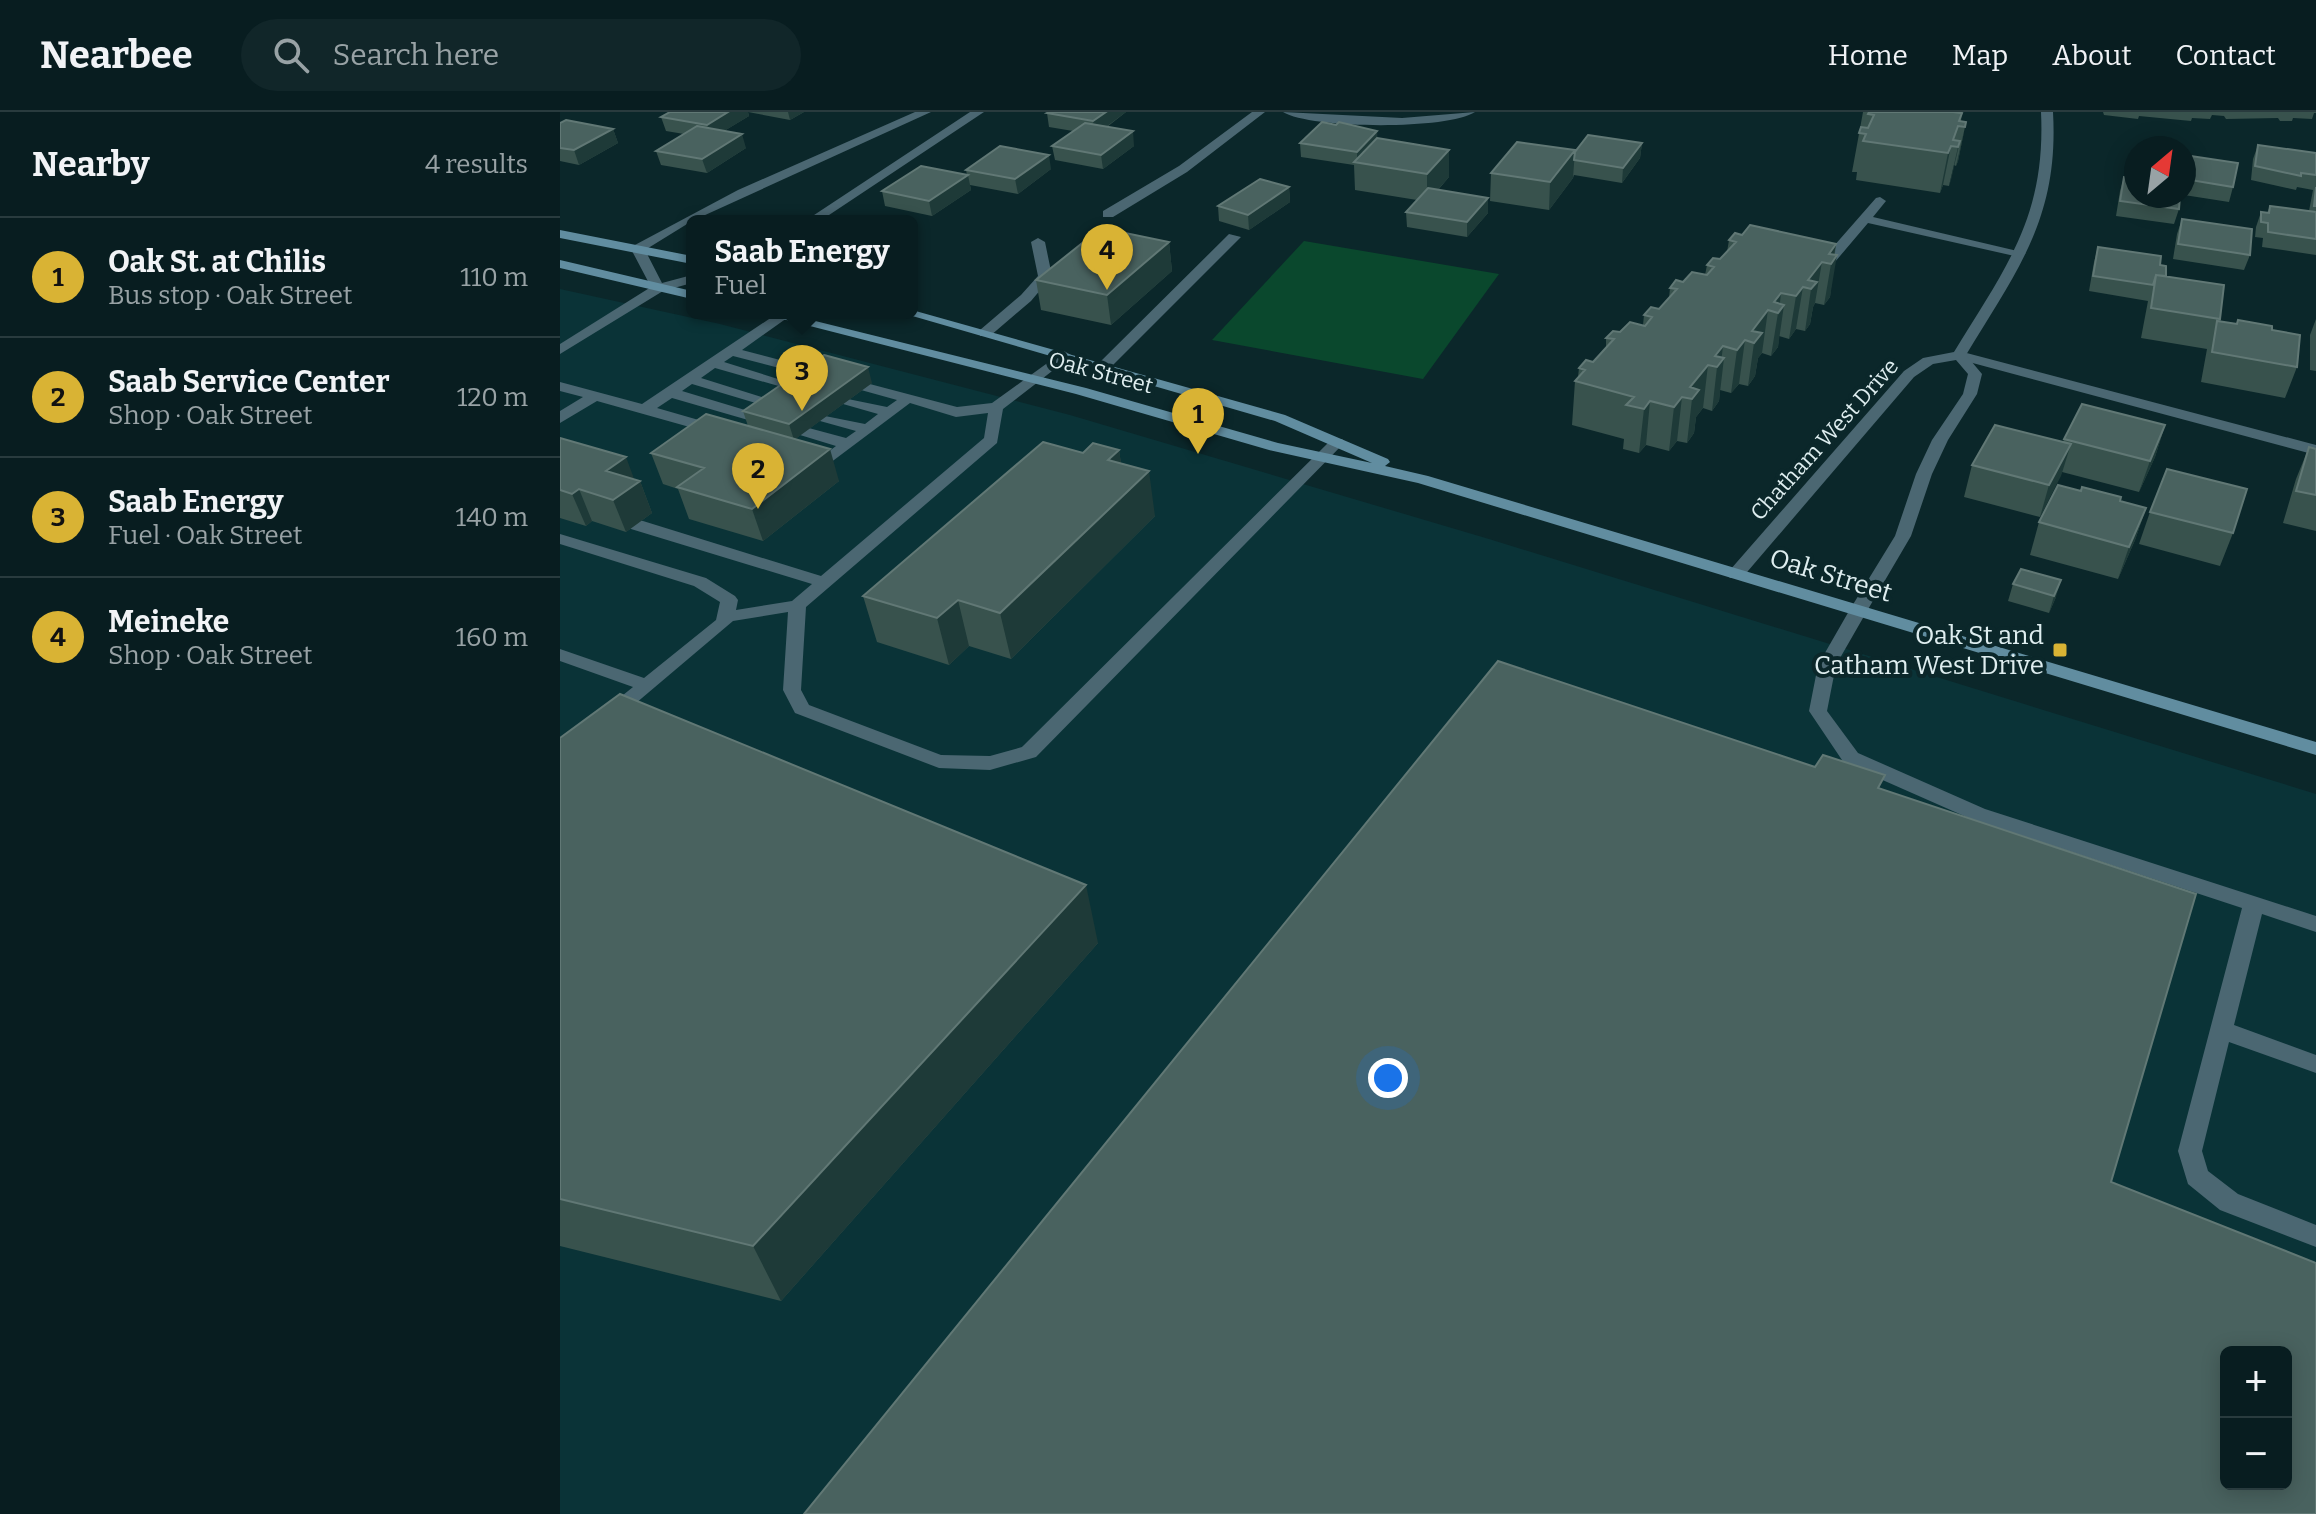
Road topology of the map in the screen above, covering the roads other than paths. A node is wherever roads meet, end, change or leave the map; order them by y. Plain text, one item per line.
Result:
1 (925, 112) edge
2 (978, 112) edge
3 (1259, 112) edge
4 (1289, 112) edge
5 (1469, 112) edge
6 (2047, 112) edge
7 (1880, 201) dead end
8 (1108, 214) dead end
9 (699, 215) edge
10 (820, 215) edge
11 (1865, 219) junction
12 (686, 222) edge
13 (560, 234) edge
14 (1234, 237) dead end
15 (1038, 242) dead end
16 (638, 249) junction
17 (2019, 253) junction
18 (686, 259) edge
19 (560, 264) edge
20 (1824, 266) edge
21 (686, 281) edge
22 (658, 288) junction
23 (686, 294) edge
24 (918, 315) edge
25 (772, 319) edge
26 (798, 319) edge
27 (985, 333) junction
28 (560, 350) edge
29 (730, 351) junction
30 (1064, 355) junction
31 (1959, 355) junction
32 (712, 363) junction
33 (1104, 366) junction
34 (821, 375) edge
35 (1033, 378) junction
36 (689, 379) junction
37 (560, 386) edge
38 (866, 387) edge
39 (803, 389) edge
40 (669, 392) junction
41 (595, 396) junction
42 (908, 398) junction
43 (848, 401) edge
44 (779, 405) edge
45 (996, 407) junction
46 (644, 410) junction
47 (890, 412) junction
48 (560, 418) edge
49 (825, 418) edge
50 (760, 419) edge
51 (867, 429) junction
52 (805, 432) edge
53 (735, 435) edge
54 (1337, 442) junction
55 (848, 444) junction
56 (2316, 450) edge
57 (795, 452) edge
58 (1319, 457) junction
59 (1422, 479) junction
60 (637, 525) dead end
61 (560, 539) edge
62 (1736, 574) junction
63 (824, 582) junction
64 (797, 605) junction
65 (1858, 611) junction
66 (725, 617) junction
67 (560, 655) edge
68 (647, 685) junction
69 (593, 730) edge
70 (2316, 749) edge
71 (2254, 903) junction
72 (2316, 924) edge
73 (2221, 1030) junction
74 (2316, 1064) edge
75 (2316, 1236) edge

1 - 9 street
2 - 10 street
3 - 8 street
4 - 5 street
6 - 17 street
7 - 11 street
11 - 17 street
11 - 20 street
12 - 16 street
13 - 16 main road
14 - 33 street
15 - 27 street
16 - 18 main road
16 - 22 street
17 - 31 street
19 - 22 main road
21 - 22 street
22 - 23 main road
22 - 28 street
24 - 27 main road, Oak Street
25 - 29 street
26 - 35 main road, Oak Street
27 - 30 main road, Oak Street
29 - 32 street
29 - 34 street
30 - 33 main road, Oak Street
30 - 35 street
31 - 56 street
31 - 62 street, Chatham West Drive
31 - 65 street
32 - 36 street
32 - 39 street
33 - 54 main road, Oak Street
35 - 45 street
35 - 58 main road, Oak Street
36 - 40 street
36 - 44 street
37 - 41 street
38 - 42 street
40 - 46 street
40 - 50 street
41 - 46 street
41 - 48 street
42 - 45 street
42 - 47 street
43 - 47 street
45 - 63 street
46 - 53 street
47 - 51 street
49 - 51 street
51 - 55 street
52 - 55 street
54 - 58 street
54 - 59 main road, Oak Street
55 - 57 street
58 - 59 main road, Oak Street
58 - 64 street
59 - 62 main road, Oak Street
60 - 63 street
61 - 66 street
62 - 65 main road, Oak Street
63 - 64 street
64 - 66 street
65 - 70 main road, Oak Street
65 - 71 street
66 - 68 street
67 - 68 street
68 - 69 street
71 - 72 street
71 - 73 street
73 - 74 street
73 - 75 street

